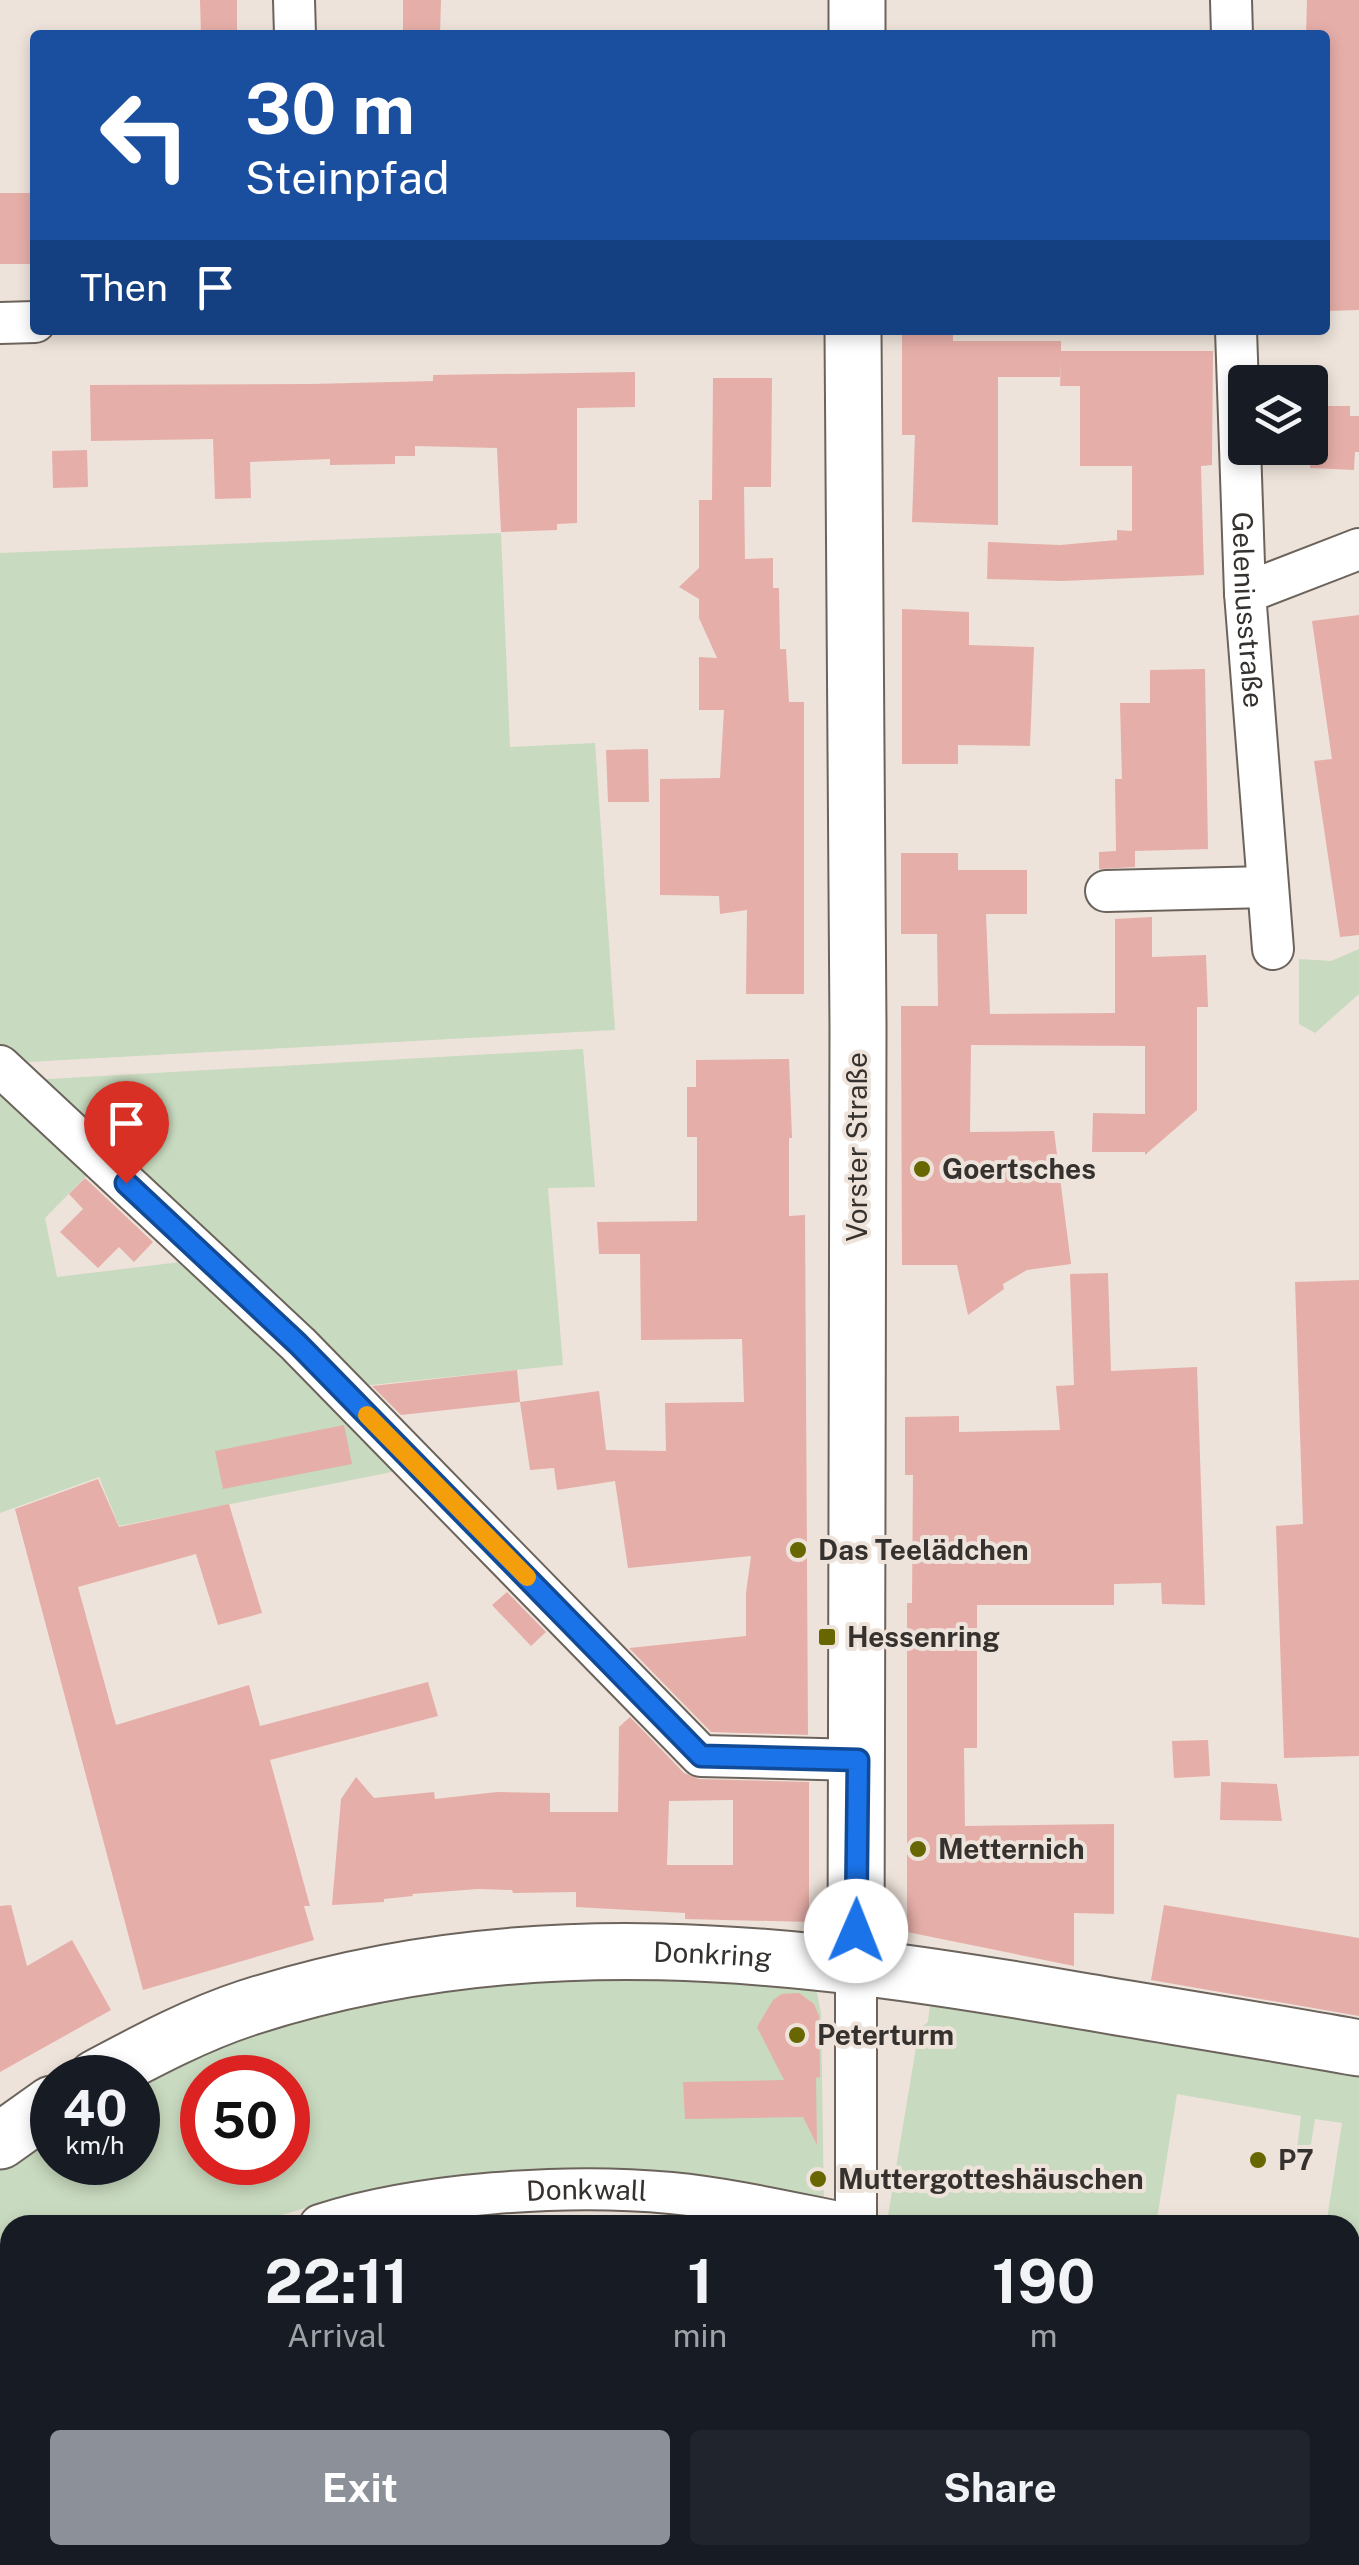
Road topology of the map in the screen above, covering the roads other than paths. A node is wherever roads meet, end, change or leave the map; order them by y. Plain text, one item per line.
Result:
1 (294, 0) edge
2 (857, 0) edge
3 (1231, 0) edge
4 (295, 30) edge
5 (857, 30) edge
6 (1232, 30) edge
7 (30, 322) edge
8 (0, 323) edge
9 (853, 335) edge
10 (1236, 335) edge
11 (1359, 549) edge
12 (1245, 593) junction
13 (1267, 887) junction
14 (1106, 891) dead end
15 (1273, 949) dead end
16 (0, 1066) edge
17 (858, 1760) junction
18 (856, 1964) junction
19 (1351, 2047) edge
20 (139, 2055) edge
21 (30, 2120) edge
22 (0, 2141) edge
23 (360, 2215) edge
24 (801, 2215) edge
25 (854, 2215) edge

1 - 4 street
2 - 5 main road
3 - 6 street
7 - 8 street
9 - 17 main road, Vorster Straße
10 - 12 street, Geleniusstraße
11 - 12 street
12 - 13 street, Geleniusstraße
13 - 14 street
13 - 15 street, Geleniusstraße
16 - 17 street
17 - 18 main road, Vorster Straße
18 - 19 main road, Donkring
18 - 20 main road, Donkring
18 - 25 street
21 - 22 main road
23 - 24 street, Donkwall

